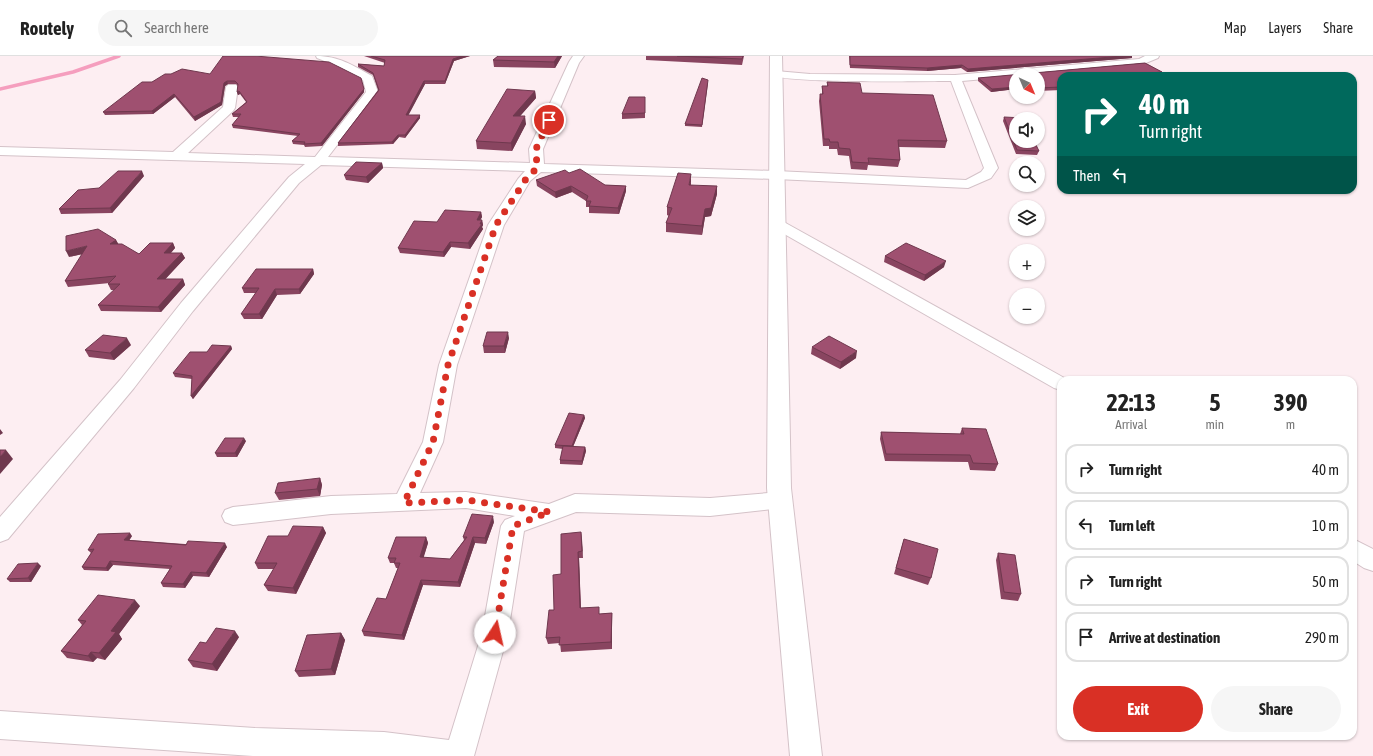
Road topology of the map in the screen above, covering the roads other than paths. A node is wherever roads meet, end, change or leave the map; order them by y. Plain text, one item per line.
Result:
1 (321, 56) edge
2 (579, 56) edge
3 (1154, 56) edge
4 (776, 65) edge
5 (955, 78) junction
6 (232, 87) edge
7 (0, 151) edge
8 (177, 156) junction
9 (319, 160) junction
10 (537, 168) junction
11 (776, 175) junction
12 (777, 224) junction
13 (1057, 382) edge
14 (780, 500) junction
15 (404, 503) junction
16 (550, 512) junction
17 (232, 516) dead end
18 (0, 533) edge
19 (1357, 551) edge
20 (1373, 561) edge
21 (0, 725) edge
22 (459, 756) edge
23 (806, 756) edge

1 - 9 street
2 - 10 street
3 - 5 street
4 - 5 street
4 - 11 main road
5 - 11 street
6 - 8 street
7 - 8 street
8 - 9 street
9 - 10 street
9 - 18 street
10 - 11 street
10 - 15 street
11 - 12 main road
12 - 13 street
12 - 14 main road
14 - 16 street
14 - 23 main road
15 - 16 street
15 - 17 street
16 - 22 street
19 - 20 street
21 - 22 street

